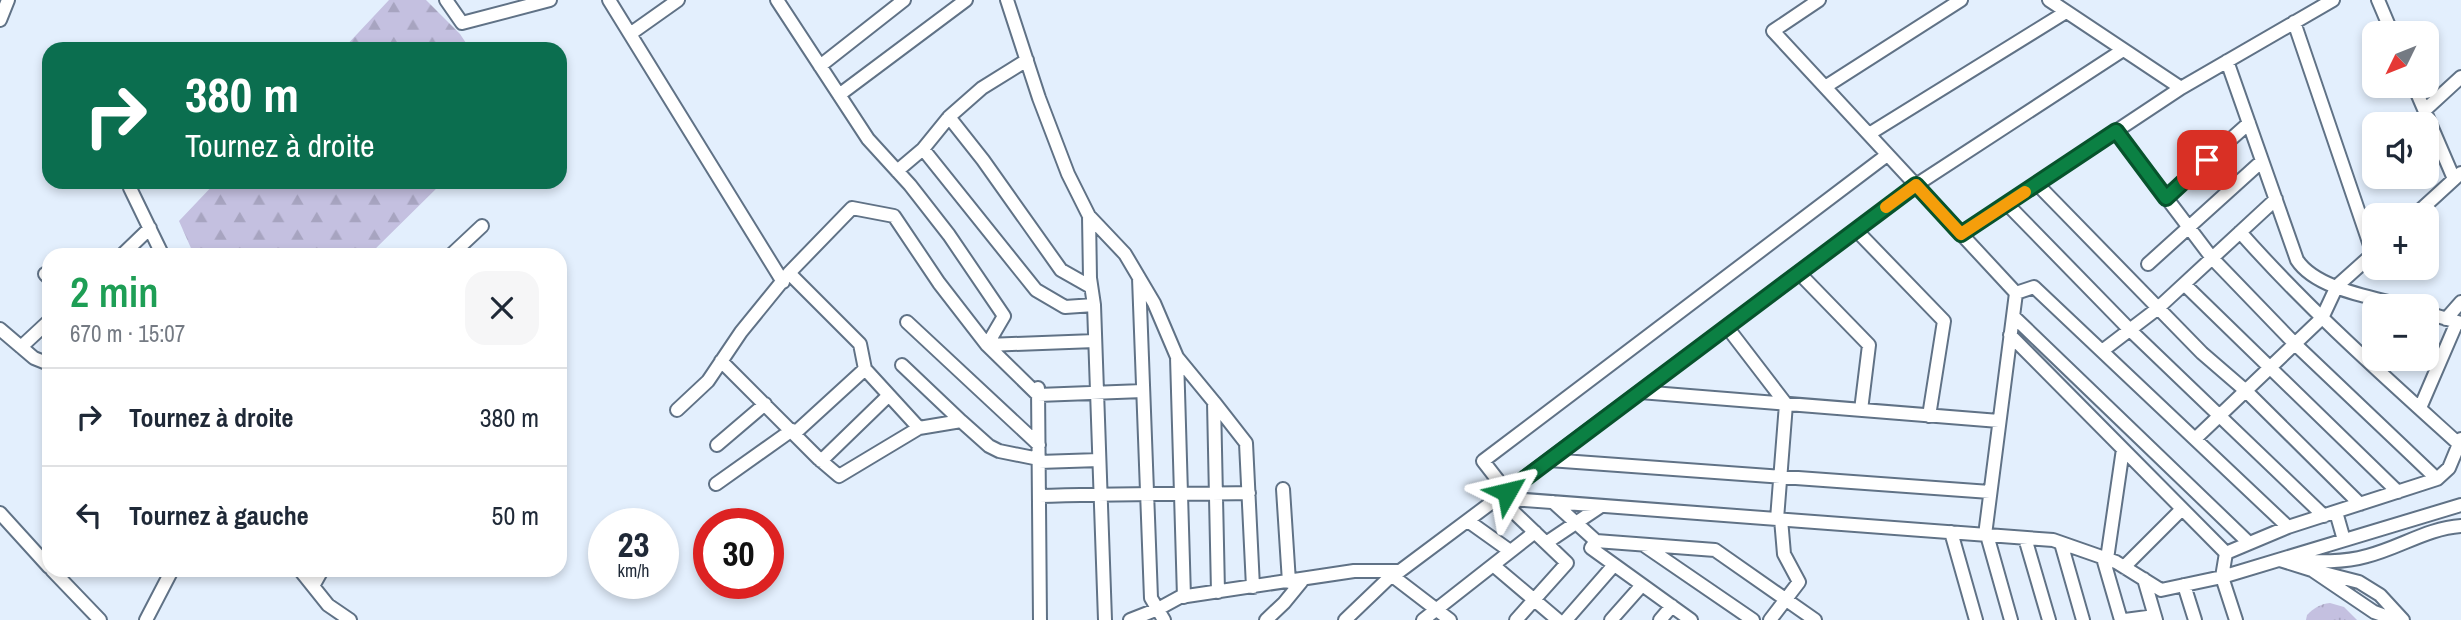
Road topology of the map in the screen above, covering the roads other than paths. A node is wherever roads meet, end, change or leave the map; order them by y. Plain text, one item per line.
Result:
1 (8, 0) edge
2 (446, 0) edge
3 (550, 0) edge
4 (609, 0) edge
5 (678, 0) edge
6 (776, 0) edge
7 (904, 0) edge
8 (967, 0) edge
9 (1007, 0) edge
10 (1819, 0) edge
11 (1961, 0) edge
12 (2049, 0) edge
13 (2333, 0) edge
14 (2378, 0) edge
15 (2066, 12) junction
16 (0, 20) edge
17 (2387, 21) edge
18 (2294, 22) junction
19 (630, 34) junction
20 (2123, 50) junction
21 (1027, 60) junction
22 (2227, 61) junction
23 (820, 66) junction
24 (2461, 76) edge
25 (1825, 87) junction
26 (2181, 88) junction
27 (839, 95) junction
28 (2420, 98) edge
29 (2425, 110) junction
30 (949, 117) junction
31 (2249, 123) junction
32 (2116, 131) junction
33 (1869, 134) junction
34 (923, 149) junction
35 (1887, 155) junction
36 (2262, 161) junction
37 (897, 171) junction
38 (2458, 176) edge
39 (2037, 184) junction
40 (1916, 185) junction
41 (130, 189) edge
42 (2166, 198) junction
43 (2276, 199) junction
44 (2428, 203) edge
45 (2007, 204) junction
46 (1089, 216) junction
47 (2362, 218) edge
48 (482, 226) dead end
49 (150, 228) junction
50 (2189, 228) junction
51 (1856, 230) junction
52 (2240, 232) junction
53 (1961, 234) junction
54 (129, 248) edge
55 (159, 248) edge
56 (459, 248) edge
57 (2212, 258) junction
58 (2148, 264) dead end
59 (2362, 264) edge
60 (1799, 273) junction
61 (1139, 277) junction
62 (786, 278) junction
63 (2184, 284) junction
64 (2337, 286) junction
65 (1091, 287) junction
66 (2016, 293) junction
67 (2364, 294) edge
68 (2461, 302) edge
69 (1094, 305) junction
70 (2157, 309) junction
71 (2013, 316) junction
72 (2322, 318) junction
73 (2455, 321) edge
74 (907, 322) dead end
75 (1727, 327) junction
76 (42, 328) edge
77 (0, 329) edge
78 (2130, 330) junction
79 (2010, 335) junction
80 (1095, 341) junction
81 (2295, 344) junction
82 (987, 345) junction
83 (21, 347) junction
84 (2102, 351) junction
85 (1177, 357) junction
86 (42, 361) edge
87 (722, 361) junction
88 (902, 365) dead end
89 (2270, 368) junction
90 (865, 369) junction
91 (1038, 389) junction
92 (1143, 391) junction
93 (2246, 391) junction
94 (1097, 392) junction
95 (1640, 392) junction
96 (888, 396) junction
97 (1214, 402) junction
98 (765, 404) junction
99 (1786, 404) junction
100 (2420, 408) junction
101 (677, 410) dead end
102 (1861, 410) junction
103 (1929, 415) junction
104 (2220, 415) junction
105 (961, 421) junction
106 (1999, 421) junction
107 (919, 428) junction
108 (794, 432) junction
109 (2195, 439) junction
110 (2460, 443) edge
111 (1039, 444) junction
112 (717, 445) dead end
113 (2123, 449) junction
114 (1039, 460) junction
115 (1099, 460) junction
116 (1549, 460) junction
117 (821, 461) junction
118 (1780, 477) junction
119 (2437, 479) junction
120 (716, 484) dead end
121 (1283, 488) dead end
122 (1147, 492) junction
123 (1990, 492) junction
124 (2398, 492) junction
125 (1248, 493) junction
126 (1100, 494) junction
127 (1216, 494) junction
128 (1181, 495) junction
129 (1503, 495) junction
130 (1039, 496) junction
131 (1553, 502) junction
132 (2360, 504) junction
133 (2461, 505) edge
134 (1601, 506) junction
135 (2182, 509) junction
136 (0, 513) edge
137 (2330, 514) junction
138 (1779, 519) junction
139 (1468, 521) junction
140 (1576, 523) junction
141 (2461, 526) edge
142 (2288, 527) junction
143 (1535, 532) junction
144 (1951, 532) junction
145 (1986, 535) junction
146 (2025, 538) junction
147 (2344, 540) junction
148 (1596, 541) junction
149 (1546, 543) junction
150 (2061, 543) junction
151 (2249, 544) junction
152 (1644, 545) junction
153 (1510, 551) junction
154 (2226, 553) junction
155 (2105, 558) junction
156 (42, 559) edge
157 (2280, 560) junction
158 (1493, 565) junction
159 (1614, 565) junction
160 (2124, 567) junction
161 (2312, 570) junction
162 (1389, 573) junction
163 (59, 577) edge
164 (168, 577) edge
165 (306, 577) edge
166 (318, 577) edge
167 (2222, 577) junction
168 (2144, 579) junction
169 (1295, 582) junction
170 (1642, 584) junction
171 (2185, 585) junction
172 (313, 586) junction
173 (1253, 587) junction
174 (1218, 592) junction
175 (1184, 597) junction
176 (1786, 598) junction
177 (1534, 600) junction
178 (1672, 606) junction
179 (1436, 610) junction
180 (1161, 615) edge
181 (2156, 618) edge
182 (100, 620) edge
183 (146, 620) edge
184 (350, 620) edge
185 (1041, 620) edge
186 (1104, 620) edge
187 (1130, 620) edge
188 (1266, 620) edge
189 (1345, 620) edge
190 (1423, 620) edge
191 (1450, 620) edge
192 (1516, 620) edge
193 (1559, 620) edge
194 (1566, 620) edge
195 (1611, 620) edge
196 (1660, 620) edge
197 (1691, 620) edge
198 (1753, 620) edge
199 (1770, 620) edge
200 (1815, 620) edge
201 (1976, 620) edge
202 (2011, 620) edge
203 (2049, 620) edge
204 (2084, 620) edge
205 (2123, 620) edge
206 (2195, 620) edge
207 (2236, 620) edge
208 (2396, 620) edge
209 (2403, 620) edge

1 - 16 street
2 - 3 street
4 - 19 street
5 - 19 street
6 - 23 street
7 - 23 street
8 - 27 street
9 - 21 street
10 - 25 street
11 - 25 street
12 - 15 street
13 - 18 street
14 - 17 street
15 - 20 street
15 - 33 street
18 - 22 street
18 - 47 street
19 - 62 street
20 - 26 street
20 - 40 street
21 - 30 street
21 - 46 street
22 - 26 street
22 - 31 street
23 - 27 street
24 - 29 street
25 - 33 street
26 - 32 street
27 - 37 street
28 - 29 street
29 - 38 street
30 - 34 street
30 - 65 street
31 - 36 street
31 - 42 street
32 - 39 street
32 - 42 street
33 - 35 street
34 - 37 street
34 - 69 street
35 - 40 street
35 - 129 street
36 - 43 street
36 - 50 street
37 - 82 street
38 - 44 street
39 - 45 street
39 - 70 street
40 - 51 street
40 - 53 street
41 - 49 street
42 - 50 street
43 - 52 street
43 - 64 street
45 - 53 street
45 - 78 street
46 - 61 street
46 - 65 street
48 - 56 street
49 - 54 street
49 - 55 street
50 - 57 street
50 - 58 street
51 - 60 street
51 - 103 street
52 - 57 street
52 - 72 street
53 - 66 street
57 - 63 street
57 - 81 street
59 - 64 street
60 - 75 street
60 - 102 street
61 - 85 street
61 - 92 street
62 - 82 street
62 - 87 street
62 - 90 street
63 - 70 street
63 - 89 street
64 - 67 street
64 - 72 street
65 - 69 street
66 - 71 street
66 - 84 street
68 - 73 street
69 - 80 street
70 - 78 street
70 - 93 street
71 - 79 street
71 - 151 street
72 - 81 street
72 - 100 street
73 - 100 street
74 - 111 street
75 - 95 street
75 - 99 street
76 - 83 street
77 - 83 street
78 - 84 street
78 - 104 street
79 - 106 street
79 - 113 street
80 - 82 street
80 - 94 street
81 - 89 street
81 - 119 street
82 - 91 street
83 - 86 street
84 - 109 street
85 - 97 street
85 - 128 street
87 - 98 street
87 - 101 street
88 - 105 street
89 - 93 street
89 - 124 street
90 - 96 street
90 - 108 street
91 - 94 street
91 - 111 street
92 - 94 street
92 - 122 street
93 - 104 street
93 - 132 street
94 - 115 street
95 - 99 street
95 - 116 street
96 - 107 street
96 - 117 street
97 - 125 street
97 - 127 street
98 - 108 street
98 - 112 street
99 - 102 street
99 - 118 street
100 - 110 street
102 - 103 street
103 - 106 street
104 - 109 street
104 - 137 street
105 - 107 street
105 - 114 street
106 - 123 street
107 - 117 street
108 - 117 street
108 - 120 street
109 - 142 street
110 - 119 street
111 - 114 street
113 - 135 street
113 - 155 street
114 - 115 street
114 - 130 street
115 - 126 street
116 - 118 street
116 - 129 street
118 - 123 street
118 - 138 street
119 - 124 street
121 - 169 street
122 - 126 street
122 - 128 street
122 - 180 street
123 - 145 street
124 - 132 street
125 - 127 street
125 - 173 street
126 - 130 street
126 - 186 street
127 - 128 street
127 - 174 street
128 - 175 street
129 - 131 street
129 - 139 street
129 - 143 street
130 - 185 street
131 - 134 street
131 - 140 street
132 - 137 street
133 - 147 street
134 - 138 street
134 - 140 street
135 - 154 street
135 - 160 street
136 - 156 street
137 - 142 street
137 - 147 street
138 - 144 street
138 - 176 street
139 - 153 street
139 - 162 street
140 - 148 street
140 - 149 street
141 - 157 street
142 - 151 street
143 - 149 street
143 - 153 street
144 - 145 street
144 - 201 street
145 - 146 street
145 - 202 street
146 - 150 street
146 - 203 street
147 - 157 street
148 - 152 street
148 - 159 street
149 - 177 street
150 - 155 street
150 - 204 street
151 - 154 street
152 - 176 street
152 - 198 street
153 - 158 street
154 - 167 street
155 - 160 street
155 - 205 street
157 - 161 street
157 - 167 street
158 - 177 street
158 - 179 street
159 - 170 street
159 - 194 street
160 - 168 street
161 - 208 street
161 - 209 street
162 - 169 street
162 - 179 street
162 - 189 street
163 - 182 street
164 - 183 street
165 - 172 street
166 - 172 street
167 - 171 street
167 - 207 street
168 - 171 street
168 - 181 street
169 - 173 street
169 - 188 street
170 - 178 street
170 - 195 street
171 - 206 street
172 - 184 street
173 - 174 street
174 - 175 street
175 - 180 street
176 - 199 street
176 - 200 street
177 - 192 street
177 - 193 street
178 - 196 street
178 - 197 street
179 - 190 street
179 - 191 street
180 - 187 street
181 - 205 street

